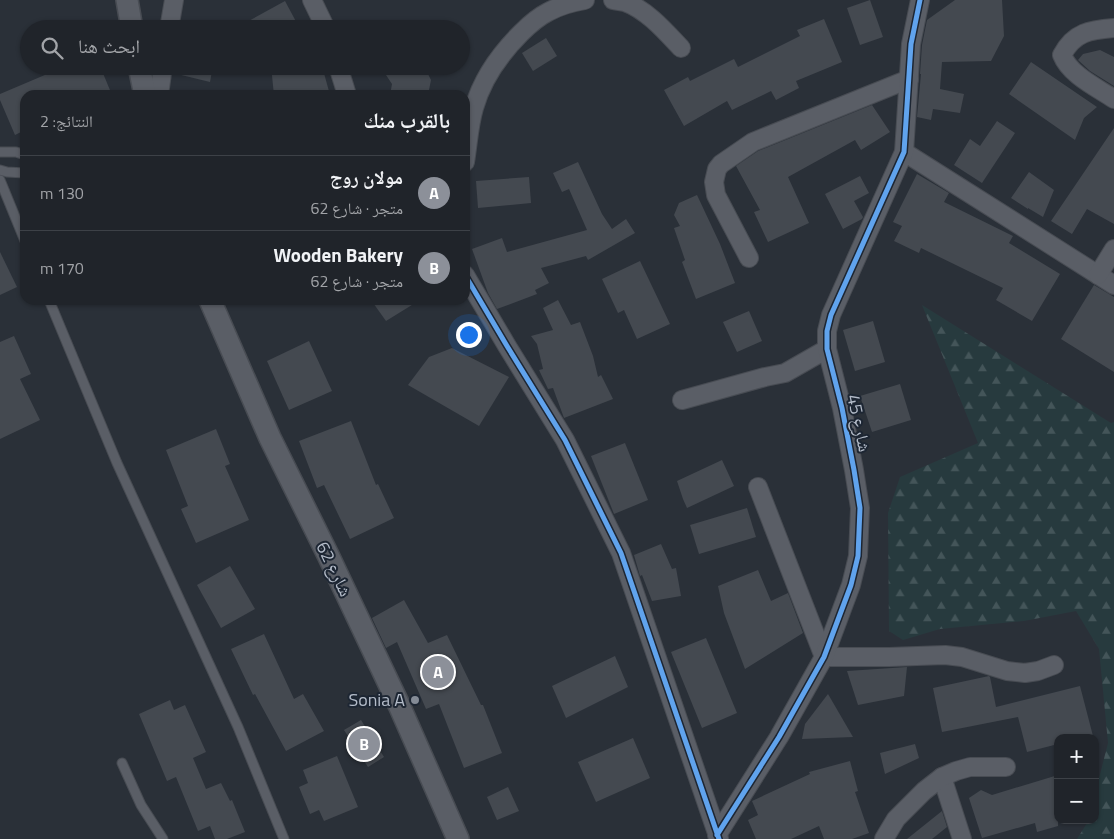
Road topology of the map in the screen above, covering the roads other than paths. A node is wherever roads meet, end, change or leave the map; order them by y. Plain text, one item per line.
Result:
1 (127, 0) edge
2 (174, 0) edge
3 (312, 0) edge
4 (578, 0) edge
5 (613, 0) edge
6 (920, 0) edge
7 (130, 20) edge
8 (171, 20) edge
9 (322, 20) edge
10 (1114, 28) edge
11 (681, 48) dead end
12 (141, 75) edge
13 (162, 75) edge
14 (341, 75) edge
15 (909, 79) junction
16 (144, 90) edge
17 (160, 90) edge
18 (346, 90) edge
19 (1114, 99) edge
20 (470, 132) edge
21 (0, 152) edge
22 (904, 152) junction
23 (20, 153) edge
24 (0, 170) edge
25 (20, 173) edge
26 (0, 180) edge
27 (20, 229) edge
28 (1114, 249) edge
29 (748, 258) dead end
30 (1098, 275) junction
31 (470, 283) edge
32 (1114, 285) edge
33 (52, 305) edge
34 (212, 305) edge
35 (827, 349) junction
36 (682, 400) dead end
37 (758, 487) dead end
38 (824, 657) junction
39 (1054, 665) dead end
40 (122, 763) dead end
41 (1006, 767) dead end
42 (942, 777) junction
43 (718, 837) edge
44 (163, 839) edge
45 (284, 839) edge
46 (458, 839) edge
47 (884, 839) edge
48 (962, 839) edge

1 - 7 street
2 - 8 street
3 - 9 street
4 - 20 street
5 - 11 street
6 - 15 street, شارع 45
10 - 19 street
12 - 16 street
13 - 17 street
14 - 18 street
15 - 22 street, شارع 45
15 - 29 street
21 - 23 lane
22 - 30 street
22 - 35 street, شارع 45
24 - 25 lane
26 - 27 lane
28 - 30 street
30 - 32 street
31 - 43 street
33 - 45 lane
34 - 46 street, شارع 62
35 - 36 street
35 - 38 street, شارع 45
37 - 38 street
38 - 39 street
38 - 43 street, شارع 45
40 - 44 lane
41 - 42 street
42 - 47 street
42 - 48 street

